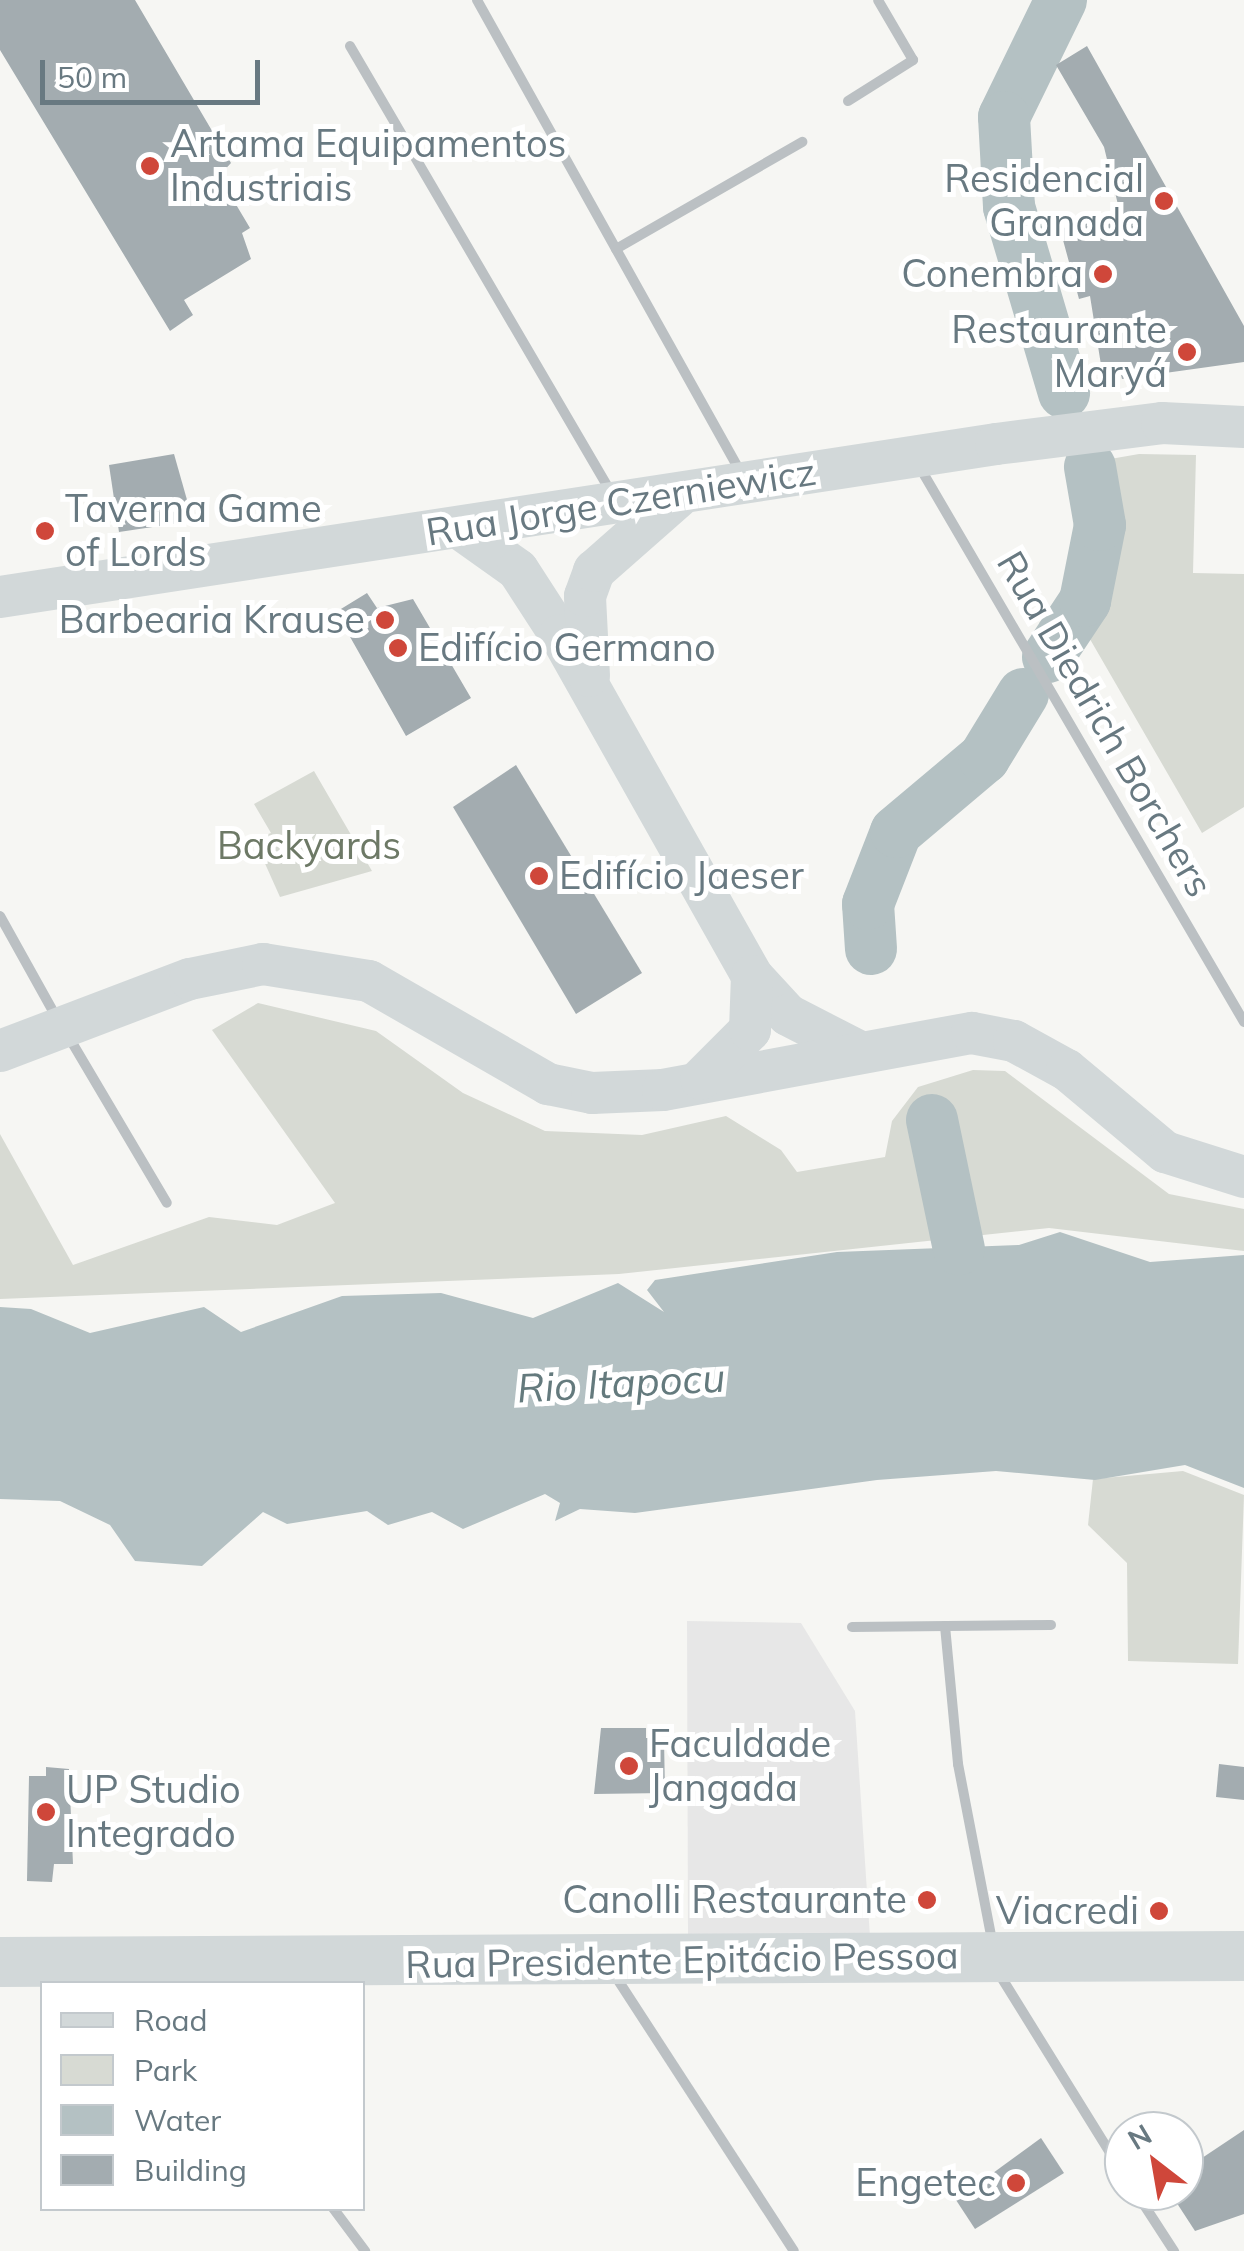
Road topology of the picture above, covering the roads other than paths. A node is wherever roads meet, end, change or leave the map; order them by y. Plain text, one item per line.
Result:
1 (476, 0) edge
2 (878, 0) edge
3 (350, 46) dead end
4 (848, 101) dead end
5 (802, 142) dead end
6 (616, 250) junction
7 (1244, 427) edge
8 (914, 457) junction
9 (747, 483) junction
10 (686, 492) junction
11 (616, 503) junction
12 (458, 528) junction
13 (0, 597) edge
14 (589, 681) junction
15 (0, 916) edge
16 (752, 976) junction
17 (1244, 1022) edge
18 (65, 1031) junction
19 (856, 1050) junction
20 (0, 1051) edge
21 (694, 1083) junction
22 (1244, 1177) edge
23 (167, 1203) dead end
24 (1051, 1625) dead end
25 (945, 1626) junction
26 (852, 1627) dead end
27 (994, 1956) junction
28 (1244, 1956) edge
29 (0, 1962) edge
30 (608, 1965) junction
31 (161, 1973) edge
32 (1104, 2145) edge
33 (336, 2211) edge
34 (1148, 2211) edge
35 (364, 2251) edge
36 (794, 2251) edge
37 (1174, 2251) edge

1 - 6 street
2 - 4 street
3 - 11 street
5 - 6 street
6 - 9 street
7 - 8 main road, Rua Jorge Czerniewicz
8 - 9 main road, Rua Jorge Czerniewicz
8 - 17 street, Rua Diedrich Borchers
9 - 10 main road, Rua Jorge Czerniewicz
10 - 11 main road, Rua Jorge Czerniewicz
10 - 14 main road
11 - 12 main road, Rua Jorge Czerniewicz
12 - 13 main road, Rua Jorge Czerniewicz
12 - 14 main road
14 - 16 main road
15 - 18 street
16 - 19 main road
16 - 21 main road
18 - 20 main road
18 - 21 main road
18 - 23 street
19 - 21 main road
19 - 22 main road
24 - 25 street
25 - 26 street
25 - 27 street
27 - 28 highway, Rua Presidente Epitácio Pessoa
27 - 30 highway, Rua Presidente Epitácio Pessoa
27 - 32 street
29 - 31 highway, Rua Presidente Epitácio Pessoa
30 - 31 highway, Rua Presidente Epitácio Pessoa
30 - 36 street
33 - 35 street
34 - 37 street

